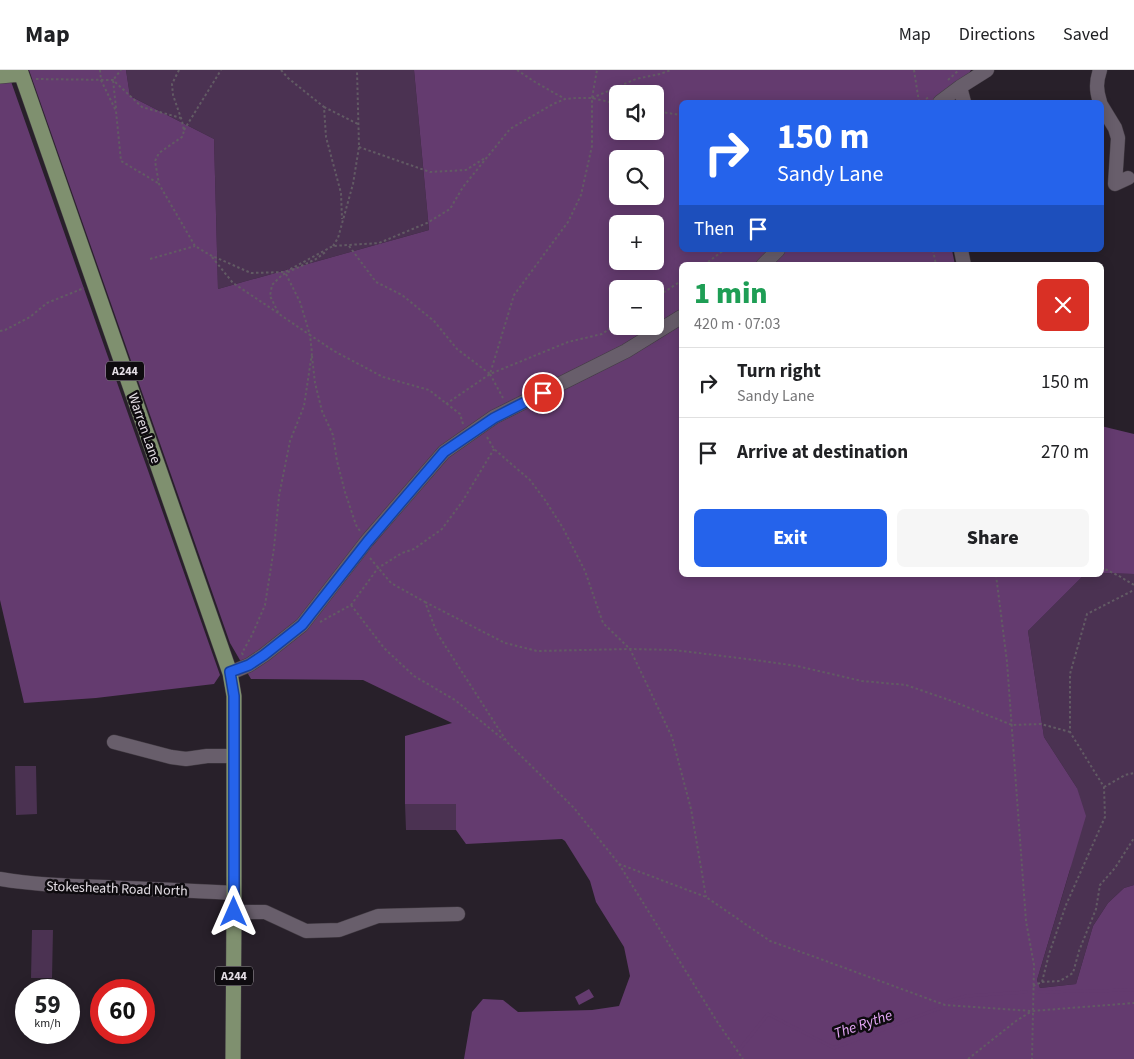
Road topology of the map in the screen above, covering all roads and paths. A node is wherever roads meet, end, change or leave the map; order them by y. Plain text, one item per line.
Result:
1 (100, 70) edge
2 (121, 70) edge
3 (179, 70) edge
4 (221, 70) edge
5 (281, 70) edge
6 (357, 70) edge
7 (517, 70) edge
8 (597, 70) edge
9 (671, 70) edge
10 (914, 70) edge
11 (986, 70) edge
12 (1100, 70) edge
13 (22, 74) edge
14 (0, 76) edge
15 (101, 80) junction
16 (114, 80) junction
17 (960, 88) junction
18 (592, 98) junction
19 (565, 99) junction
20 (919, 100) edge
21 (943, 100) edge
22 (963, 100) edge
23 (1099, 100) edge
24 (609, 102) edge
25 (324, 106) junction
26 (1104, 109) edge
27 (116, 111) junction
28 (664, 112) edge
29 (679, 115) edge
30 (181, 118) junction
31 (358, 124) junction
32 (184, 131) junction
33 (359, 147) junction
34 (487, 156) junction
35 (1128, 178) dead end
36 (159, 184) junction
37 (342, 221) junction
38 (195, 246) junction
39 (333, 246) junction
40 (349, 246) junction
41 (721, 252) edge
42 (776, 252) edge
43 (210, 255) junction
44 (150, 259) dead end
45 (708, 262) edge
46 (766, 262) edge
47 (286, 273) junction
48 (679, 282) edge
49 (94, 284) junction
50 (664, 292) edge
51 (279, 314) junction
52 (679, 318) edge
53 (609, 329) edge
54 (0, 332) edge
55 (310, 335) junction
56 (312, 353) junction
57 (490, 374) junction
58 (446, 404) junction
59 (510, 410) junction
60 (468, 436) junction
61 (368, 541) junction
62 (378, 568) junction
63 (1104, 568) edge
64 (996, 577) edge
65 (1134, 585) edge
66 (1134, 590) edge
67 (425, 602) junction
68 (351, 605) junction
69 (316, 624) dead end
70 (630, 649) junction
71 (249, 665) junction
72 (230, 672) junction
73 (1012, 725) junction
74 (1070, 732) junction
75 (114, 742) dead end
76 (507, 742) junction
77 (234, 756) junction
78 (1134, 773) edge
79 (1104, 787) junction
80 (1134, 838) edge
81 (619, 864) junction
82 (0, 879) edge
83 (234, 893) junction
84 (706, 897) junction
85 (234, 912) junction
86 (458, 914) dead end
87 (1042, 982) junction
88 (1033, 986) junction
89 (1134, 1003) edge
90 (1032, 1011) junction
91 (234, 1059) edge
92 (743, 1059) edge
93 (968, 1059) edge
94 (1032, 1059) edge

1 - 15 path
2 - 16 path
3 - 30 path
4 - 32 path
5 - 25 path
6 - 31 path
7 - 19 path
8 - 18 path
9 - 18 path
10 - 20 path
11 - 17 street
12 - 23 street
13 - 14 main road
13 - 15 path
13 - 49 main road, Warren Lane / A244
15 - 16 path
15 - 27 path
16 - 27 path
16 - 30 path
17 - 21 street
17 - 22 street
18 - 19 path
18 - 24 path
18 - 57 path
19 - 34 path
25 - 31 path
25 - 37 path
26 - 35 street
27 - 36 path
28 - 29 path
30 - 32 path
31 - 33 path
32 - 36 path
33 - 34 path
33 - 37 path
34 - 40 path
36 - 38 path
37 - 39 path
38 - 43 path
38 - 44 path
39 - 40 path
39 - 47 path
40 - 57 path
41 - 45 path
42 - 46 street
43 - 47 path
43 - 51 path
47 - 51 path
47 - 55 path
48 - 50 path
49 - 54 path
49 - 72 main road, Warren Lane / A244
51 - 55 path
52 - 59 street
53 - 57 path
55 - 56 path
55 - 58 path
56 - 61 path
56 - 71 path
57 - 58 path
57 - 59 path
58 - 60 path
59 - 60 street
60 - 61 street
61 - 71 street
62 - 67 path
62 - 68 path
62 - 70 path
63 - 65 path
64 - 73 path
66 - 74 path
67 - 70 path
67 - 76 path
68 - 69 path
68 - 76 path
70 - 73 path
70 - 84 path
71 - 72 street
72 - 77 main road, A244
73 - 74 path
73 - 88 path
74 - 79 path
75 - 77 street
76 - 81 path
77 - 83 main road, A244
78 - 79 path
79 - 87 path
80 - 87 path
81 - 84 path
81 - 92 path
82 - 83 street, Stokesheath Road North
83 - 85 main road, A244
84 - 90 path
85 - 86 street
85 - 91 main road, A244
87 - 88 path
88 - 90 path
89 - 90 path
90 - 93 path
90 - 94 path

